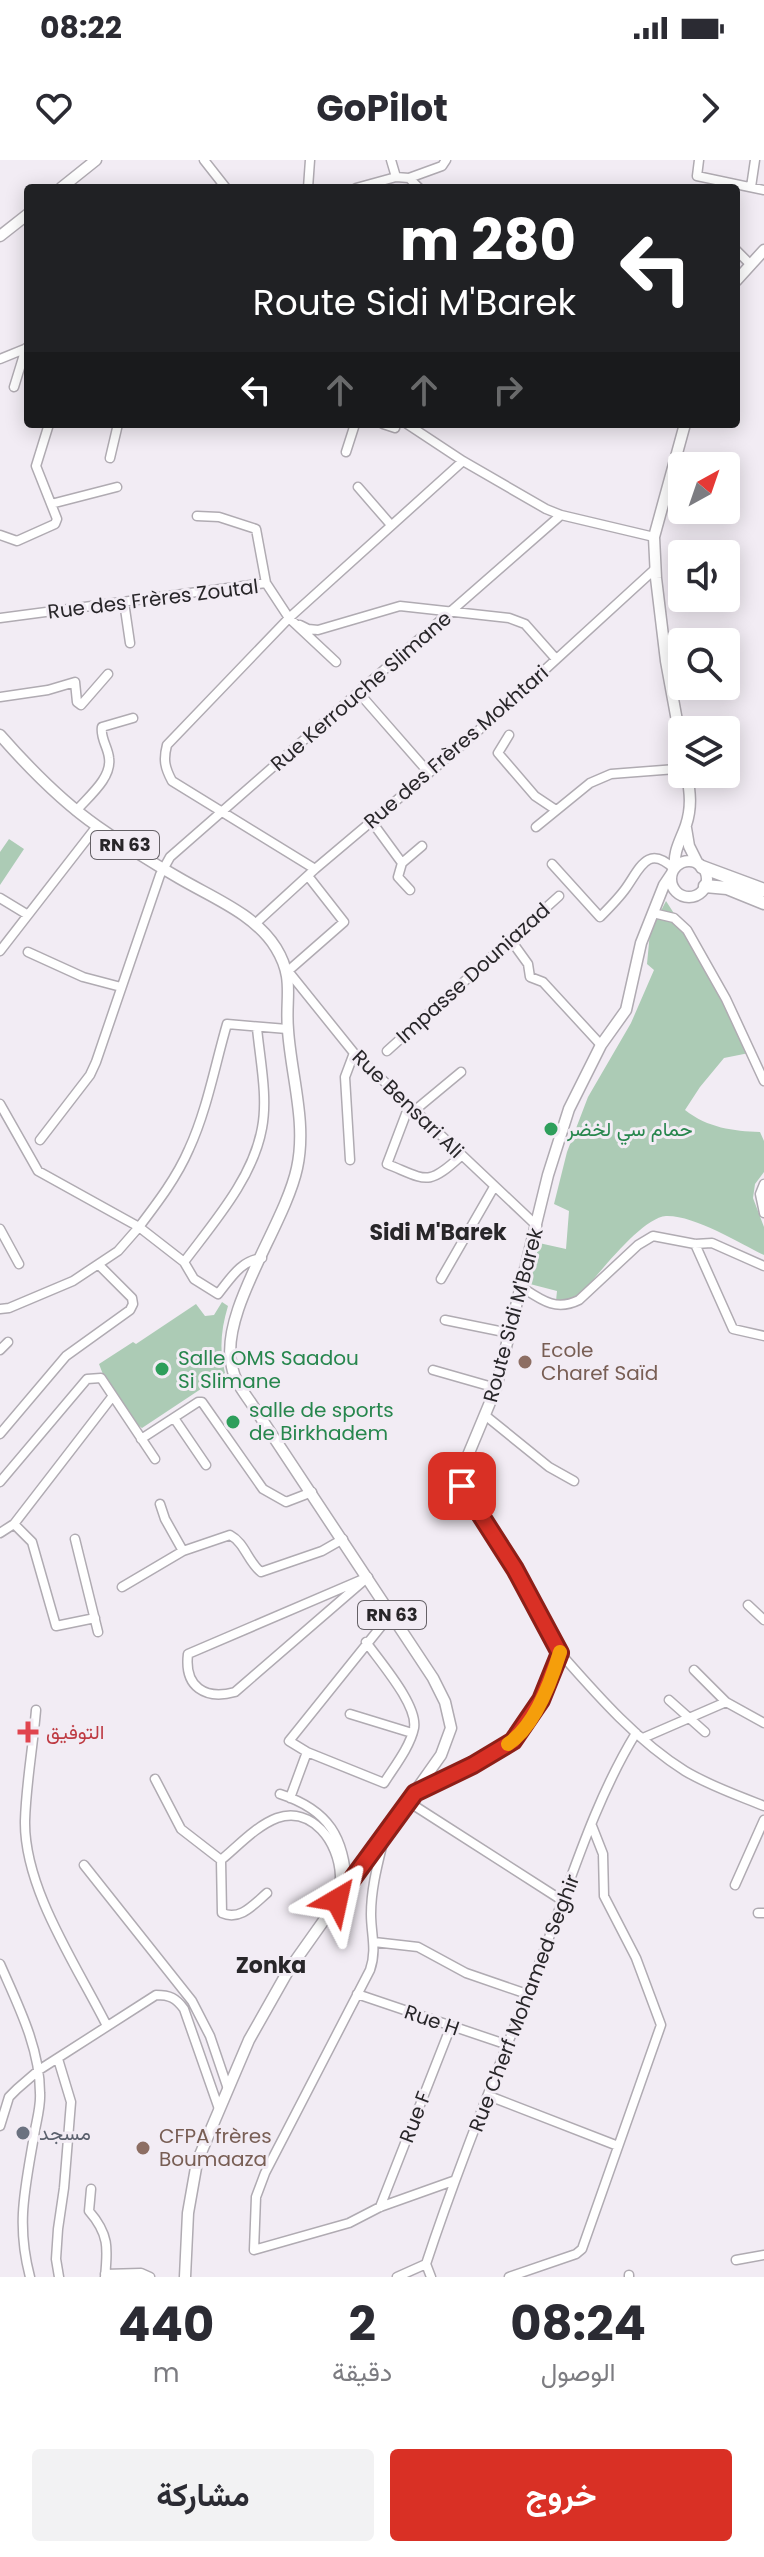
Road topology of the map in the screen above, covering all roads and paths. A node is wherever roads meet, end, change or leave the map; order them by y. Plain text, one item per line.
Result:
1 (96, 160) edge
2 (204, 160) edge
3 (310, 160) edge
4 (391, 160) edge
5 (446, 160) edge
6 (699, 160) edge
7 (755, 160) edge
8 (396, 177) junction
9 (409, 178) junction
10 (66, 184) edge
11 (223, 184) edge
12 (308, 184) edge
13 (371, 184) edge
14 (415, 184) edge
15 (736, 184) edge
16 (740, 185) edge
17 (751, 187) junction
18 (764, 190) edge
19 (24, 217) edge
20 (0, 236) edge
21 (764, 250) edge
22 (740, 254) edge
23 (751, 265) junction
24 (740, 277) edge
25 (24, 349) edge
26 (24, 357) edge
27 (0, 359) edge
28 (14, 387) dead end
29 (48, 428) edge
30 (117, 428) edge
31 (354, 428) edge
32 (413, 428) edge
33 (684, 428) edge
34 (346, 452) dead end
35 (110, 458) dead end
36 (463, 461) junction
37 (117, 487) dead end
38 (358, 487) dead end
39 (51, 504) junction
40 (561, 515) junction
41 (197, 516) dead end
42 (391, 525) junction
43 (0, 535) edge
44 (654, 537) junction
45 (655, 569) junction
46 (266, 583) junction
47 (124, 602) junction
48 (453, 611) junction
49 (0, 618) edge
50 (289, 618) junction
51 (130, 643) dead end
52 (556, 659) junction
53 (336, 662) dead end
54 (108, 674) dead end
55 (359, 693) junction
56 (0, 697) edge
57 (676, 716) edge
58 (133, 718) dead end
59 (0, 735) edge
60 (509, 735) dead end
61 (668, 770) edge
62 (429, 773) junction
63 (689, 788) edge
64 (556, 810) junction
65 (76, 811) junction
66 (223, 811) junction
67 (372, 822) junction
68 (97, 826) junction
69 (686, 826) junction
70 (536, 827) dead end
71 (422, 846) dead end
72 (402, 863) junction
73 (552, 864) dead end
74 (700, 865) junction
75 (163, 869) junction
76 (674, 870) junction
77 (311, 872) junction
78 (705, 886) junction
79 (410, 890) dead end
80 (764, 890) edge
81 (682, 895) junction
82 (559, 896) dead end
83 (0, 898) edge
84 (764, 903) edge
85 (655, 908) junction
86 (28, 915) junction
87 (256, 923) junction
88 (510, 939) junction
89 (0, 951) edge
90 (28, 952) dead end
91 (288, 971) junction
92 (121, 987) junction
93 (257, 1028) junction
94 (287, 1029) junction
95 (601, 1045) junction
96 (387, 1051) dead end
97 (354, 1053) junction
98 (461, 1072) dead end
99 (764, 1081) edge
100 (0, 1104) edge
101 (412, 1109) junction
102 (40, 1140) dead end
103 (461, 1156) junction
104 (350, 1160) dead end
105 (764, 1184) edge
106 (494, 1187) junction
107 (764, 1213) edge
108 (538, 1226) junction
109 (139, 1227) junction
110 (0, 1229) edge
111 (695, 1244) junction
112 (262, 1258) junction
113 (184, 1262) junction
114 (19, 1264) dead end
115 (99, 1265) junction
116 (764, 1266) edge
117 (441, 1279) dead end
118 (520, 1286) junction
119 (0, 1309) edge
120 (445, 1320) dead end
121 (509, 1333) junction
122 (764, 1336) edge
123 (8, 1342) dead end
124 (0, 1350) edge
125 (433, 1370) dead end
126 (496, 1388) junction
127 (112, 1397) junction
128 (486, 1416) junction
129 (174, 1418) junction
130 (0, 1434) edge
131 (141, 1439) junction
132 (155, 1459) dead end
133 (206, 1465) dead end
134 (574, 1481) dead end
135 (0, 1482) edge
136 (312, 1492) junction
137 (160, 1504) dead end
138 (14, 1524) junction
139 (0, 1533) edge
140 (75, 1539) dead end
141 (343, 1539) junction
142 (183, 1551) junction
143 (368, 1577) junction
144 (122, 1587) dead end
145 (748, 1605) dead end
146 (391, 1614) junction
147 (95, 1618) junction
148 (764, 1620) edge
149 (98, 1632) dead end
150 (366, 1642) junction
151 (560, 1653) junction
152 (694, 1670) dead end
153 (669, 1700) dead end
154 (726, 1702) junction
155 (36, 1710) dead end
156 (350, 1714) dead end
157 (688, 1717) junction
158 (764, 1723) edge
159 (705, 1732) dead end
160 (412, 1733) junction
161 (640, 1736) junction
162 (307, 1752) junction
163 (155, 1779) dead end
164 (280, 1794) dead end
165 (411, 1797) junction
166 (290, 1798) junction
167 (764, 1806) edge
168 (764, 1820) edge
169 (592, 1825) junction
170 (385, 1833) junction
171 (221, 1860) junction
172 (84, 1865) dead end
173 (735, 1885) dead end
174 (347, 1887) junction
175 (267, 1893) dead end
176 (337, 1900) junction
177 (563, 1901) junction
178 (374, 1942) junction
179 (0, 1964) edge
180 (357, 1994) junction
181 (527, 1994) junction
182 (107, 2026) junction
183 (451, 2026) junction
184 (508, 2045) junction
185 (58, 2059) junction
186 (39, 2070) junction
187 (228, 2089) junction
188 (5, 2096) edge
189 (489, 2096) junction
190 (219, 2109) junction
191 (0, 2126) edge
192 (618, 2146) junction
193 (453, 2181) junction
194 (91, 2189) dead end
195 (380, 2207) junction
196 (764, 2255) edge
197 (736, 2260) dead end
198 (426, 2264) junction
199 (105, 2275) edge
200 (30, 2277) edge
201 (59, 2277) edge
202 (150, 2277) edge
203 (185, 2277) edge
204 (397, 2277) edge
205 (431, 2277) edge
206 (509, 2277) edge

1 - 10 main road
2 - 11 street
3 - 12 street
4 - 8 street
5 - 9 street
6 - 15 street
7 - 17 street
8 - 9 street
8 - 13 street
9 - 14 street
16 - 17 street
17 - 18 street
19 - 20 main road
21 - 23 main road
22 - 23 street
23 - 24 main road
25 - 27 street
26 - 28 street
29 - 39 street
30 - 35 street
31 - 34 street
32 - 36 street
33 - 44 main road
36 - 40 street
36 - 42 street
37 - 39 street
38 - 42 street
39 - 43 street
40 - 44 street
40 - 48 street, Rue Kerrouche Slimane
41 - 46 street
42 - 50 street
44 - 45 main road
45 - 52 street, Rue des Frères Mokhtari
45 - 57 main road
46 - 47 street, Rue des Frères Zoutal
46 - 50 street, Rue des Frères Zoutal
47 - 49 street, Rue des Frères Zoutal
47 - 51 street
48 - 50 street
48 - 52 street
48 - 55 street, Rue Kerrouche Slimane
50 - 53 street, Rue des Frères Zoutal
50 - 66 street
52 - 62 street, Rue des Frères Mokhtari
54 - 56 street
55 - 62 street
55 - 66 street, Rue Kerrouche Slimane
58 - 65 street
59 - 65 main road, RN 63
60 - 64 street
61 - 64 street
62 - 67 street, Rue des Frères Mokhtari
63 - 69 main road, Route Sidi M'Barek
64 - 70 street
65 - 68 main road, RN 63
66 - 75 street, Rue Kerrouche Slimane
66 - 77 street
67 - 72 street
67 - 77 street, Rue des Frères Mokhtari
68 - 75 main road, RN 63
68 - 86 street
69 - 74 main road, Route Sidi M'Barek
69 - 76 main road, Route Sidi M'Barek
71 - 72 street
72 - 79 street
73 - 76 street
74 - 76 main road
74 - 78 main road
74 - 80 highway
75 - 87 main road, RN 63
75 - 92 street
76 - 81 main road
76 - 85 main road, Route Sidi M'Barek
77 - 87 street, Rue des Frères Mokhtari
77 - 91 street
78 - 81 main road
78 - 84 highway
81 - 85 main road
82 - 88 street, Impasse Douniazad
83 - 86 street
85 - 95 main road, Route Sidi M'Barek
85 - 99 street
86 - 89 street
87 - 91 main road, RN 63
88 - 95 street
88 - 96 street, Impasse Douniazad
90 - 92 street
91 - 94 main road, RN 63
91 - 97 street, Rue Bensari Ali
92 - 102 street
93 - 94 street
93 - 109 street
93 - 113 street
94 - 112 main road, RN 63
95 - 108 main road, Route Sidi M'Barek
97 - 101 street, Rue Bensari Ali
97 - 104 street
98 - 101 street
100 - 109 street
101 - 103 street, Rue Bensari Ali
101 - 103 street
103 - 106 street, Rue Bensari Ali
105 - 107 street
106 - 108 street, Rue Bensari Ali
106 - 117 street
108 - 118 main road, Route Sidi M'Barek
109 - 113 street
109 - 115 street
110 - 114 street
111 - 116 street
111 - 118 street
111 - 122 street
112 - 113 street
112 - 136 main road, RN 63
115 - 119 street
115 - 130 street
118 - 121 main road, Route Sidi M'Barek
120 - 121 street
121 - 126 main road, Route Sidi M'Barek
123 - 124 street
125 - 126 street
126 - 128 main road, Route Sidi M'Barek
127 - 131 street
127 - 135 street
127 - 138 street
128 - 134 street
128 - 151 main road, Route Sidi M'Barek
129 - 131 street
129 - 133 street
129 - 136 street
131 - 132 street
136 - 141 main road, RN 63
137 - 142 street
138 - 139 street
138 - 147 street
140 - 147 street
141 - 142 street
141 - 143 main road, RN 63
142 - 144 street
143 - 143 street
143 - 146 main road, RN 63
145 - 148 street
146 - 150 street
146 - 165 main road, RN 63
147 - 149 street
150 - 160 street
150 - 162 street
151 - 161 street, Route Sidi M'Barek
151 - 165 main road
152 - 154 street
153 - 157 street
154 - 157 street
154 - 158 street
155 - 182 street
156 - 160 street
157 - 159 street
157 - 161 street
160 - 162 street
161 - 167 street, Route Sidi M'Barek
161 - 169 street, Rue Cherf Mohamed Seghir
162 - 166 street
163 - 171 street
164 - 166 street
165 - 170 main road, RN 63
165 - 177 street
166 - 174 street
168 - 173 street
169 - 177 street, Rue Cherf Mohamed Seghir
169 - 192 street
170 - 174 main road, RN 63
170 - 178 street
171 - 175 street
171 - 176 street
172 - 187 street
174 - 176 main road, RN 63
176 - 187 main road, RN 63
177 - 181 street, Rue Cherf Mohamed Seghir
178 - 180 street
178 - 181 street
179 - 186 street
180 - 183 street, Rue H
180 - 195 street
181 - 184 street, Rue Cherf Mohamed Seghir
182 - 185 street
182 - 190 street
183 - 184 street, Rue H
183 - 195 street, Rue F
184 - 189 street, Rue Cherf Mohamed Seghir
185 - 186 street
185 - 201 street
186 - 188 street
186 - 200 street
187 - 190 main road, RN 63
188 - 191 street
189 - 192 street
189 - 193 street, Rue Cherf Mohamed Seghir
190 - 203 main road, RN 63
192 - 206 street
193 - 195 street
193 - 198 street, Rue Cherf Mohamed Seghir
194 - 199 street
196 - 197 street
198 - 204 street
198 - 205 street
199 - 202 street

